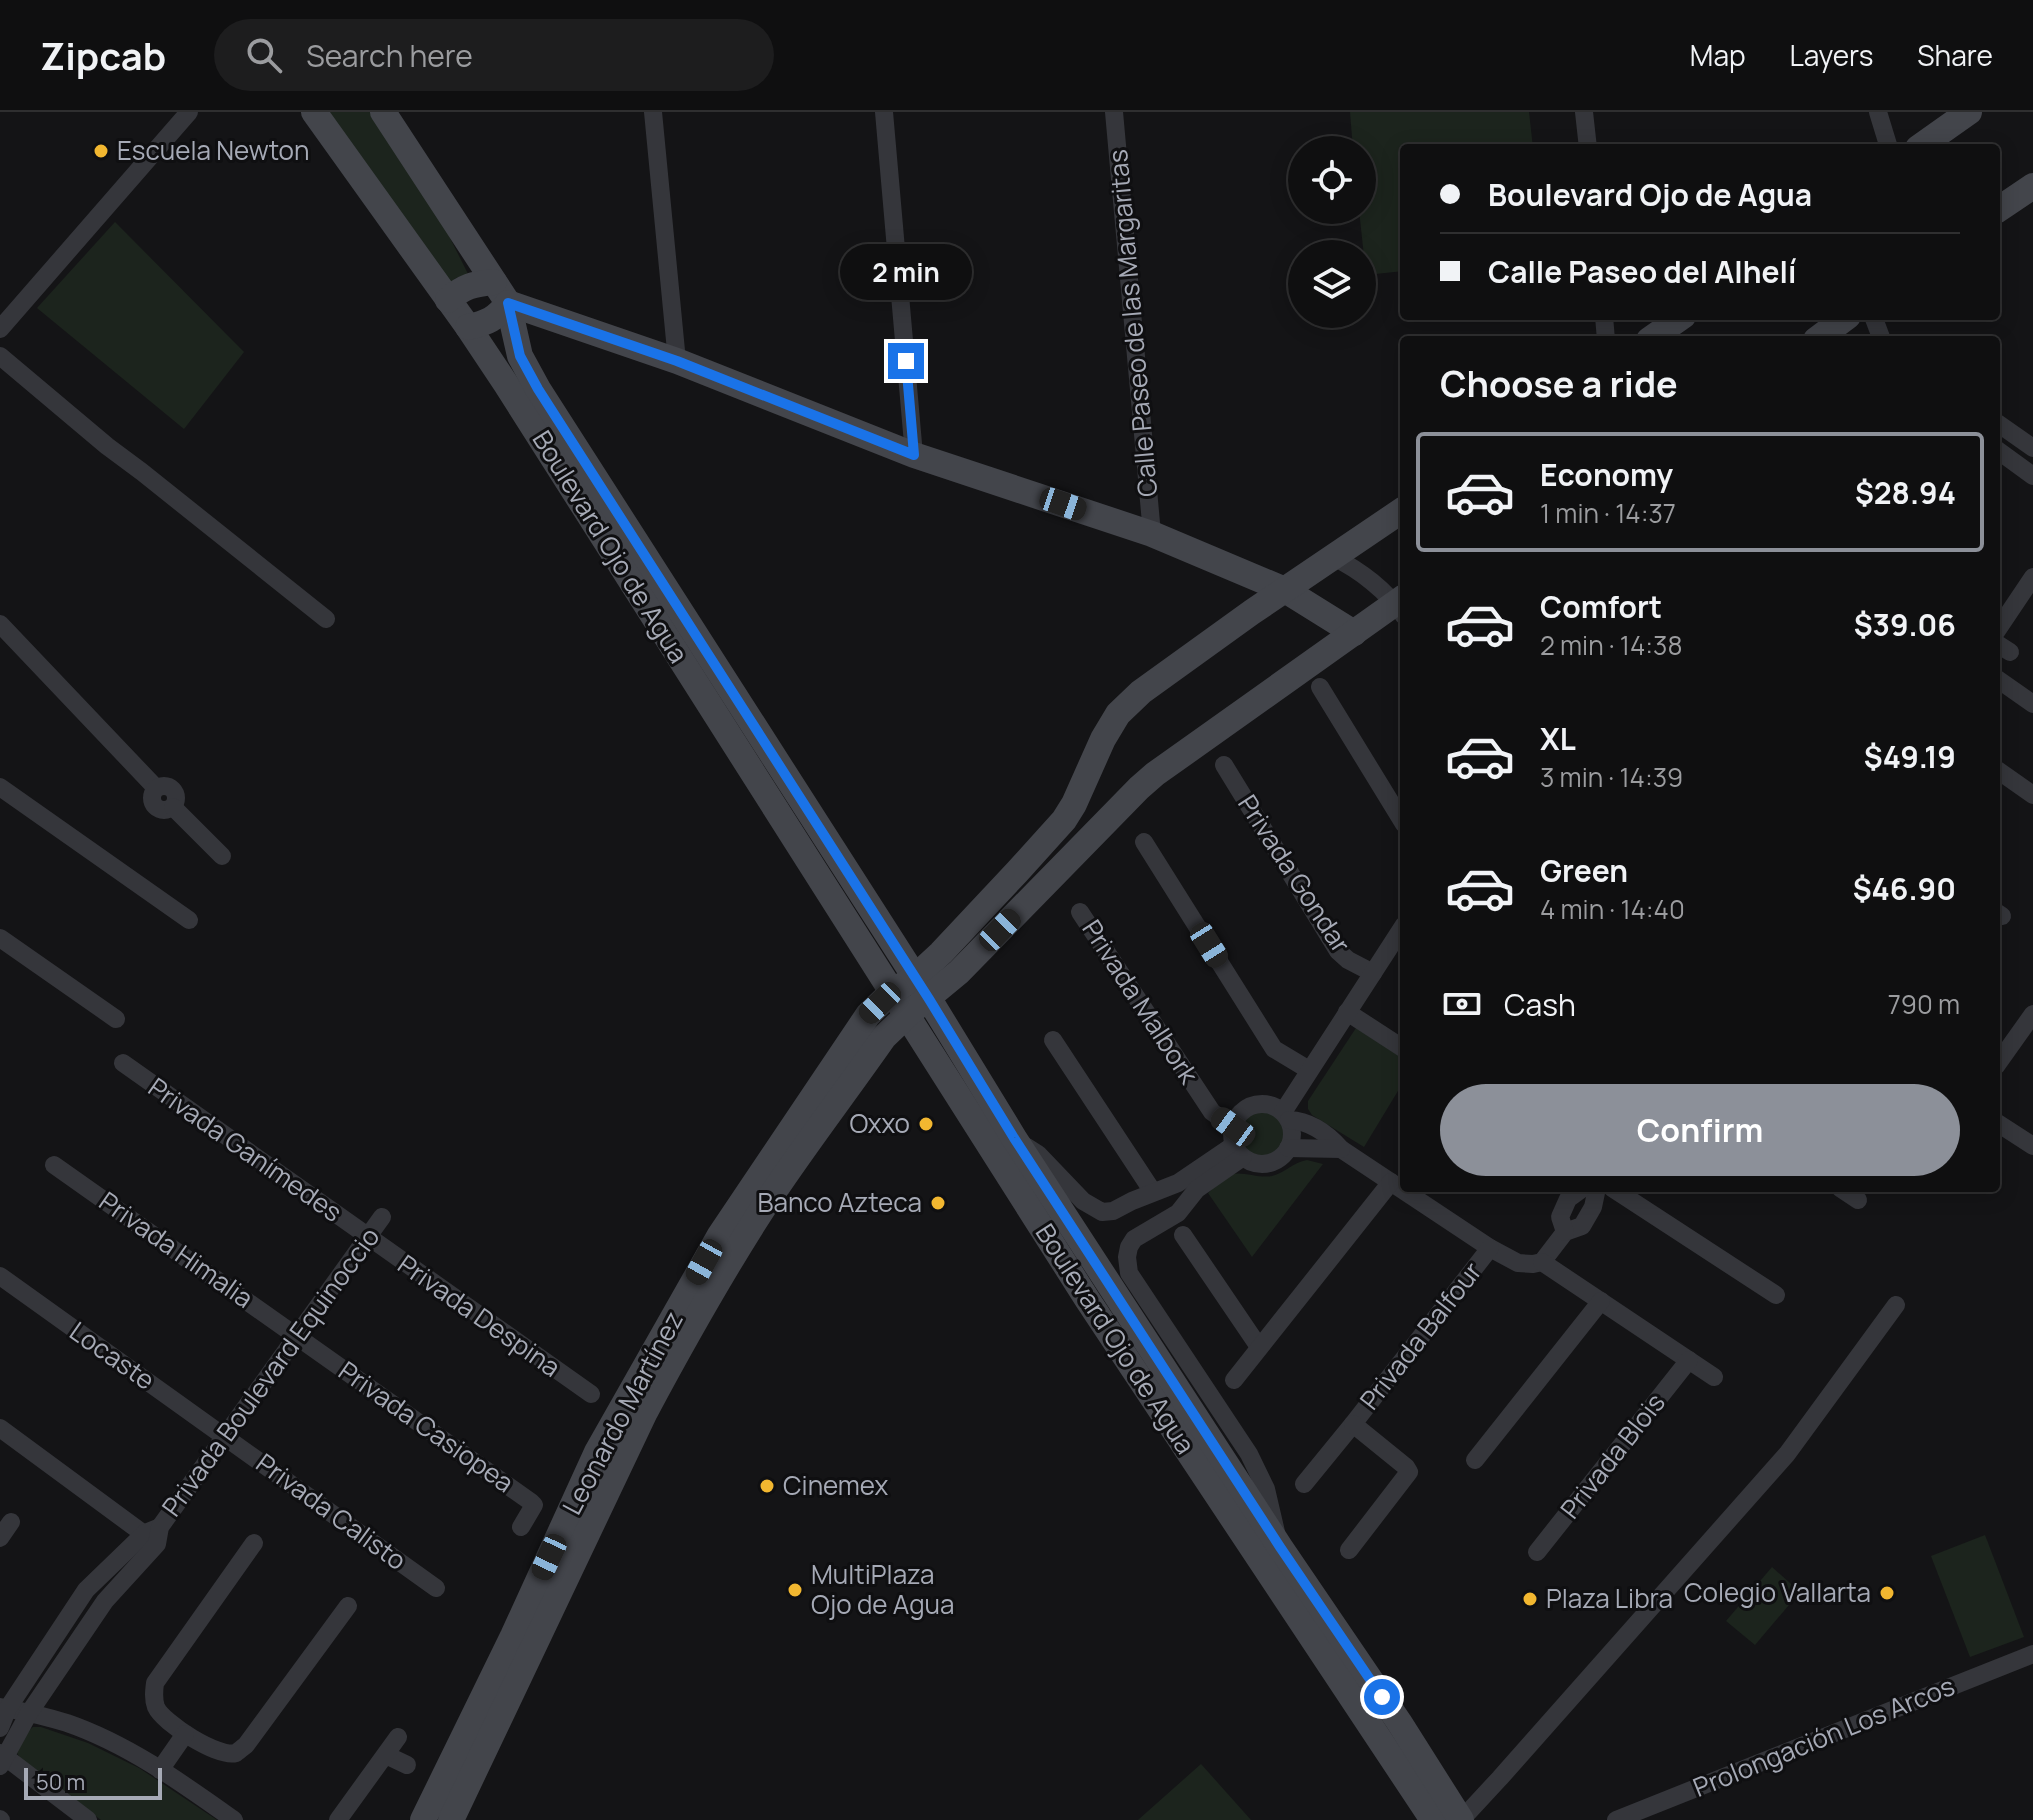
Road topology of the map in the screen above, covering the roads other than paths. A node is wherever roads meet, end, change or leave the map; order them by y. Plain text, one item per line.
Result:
1 (189, 112) edge
2 (314, 112) edge
3 (383, 112) edge
4 (653, 112) edge
5 (884, 112) edge
6 (1114, 112) edge
7 (1584, 112) edge
8 (1878, 112) edge
9 (1969, 112) edge
10 (1588, 144) edge
11 (1888, 144) edge
12 (1924, 144) edge
13 (2033, 186) edge
14 (2000, 208) edge
15 (501, 293) junction
16 (448, 300) junction
17 (1677, 320) edge
18 (1843, 320) edge
19 (468, 327) junction
20 (0, 329) edge
21 (1655, 336) edge
22 (1821, 336) edge
23 (0, 356) edge
24 (677, 361) junction
25 (2000, 425) edge
26 (2033, 448) edge
27 (914, 455) junction
28 (2000, 455) edge
29 (2033, 476) edge
30 (1400, 512) edge
31 (1152, 534) junction
32 (1333, 557) junction
33 (2033, 577) edge
34 (1285, 590) junction
35 (1400, 605) edge
36 (1400, 607) edge
37 (326, 619) dead end
38 (0, 624) edge
39 (2000, 626) edge
40 (1354, 633) junction
41 (2000, 681) edge
42 (1320, 687) dead end
43 (2033, 704) edge
44 (1224, 765) dead end
45 (2000, 772) edge
46 (0, 773) edge
47 (0, 787) edge
48 (2033, 795) edge
49 (1400, 817) edge
50 (1144, 842) dead end
51 (222, 856) dead end
52 (1080, 912) dead end
53 (189, 920) dead end
54 (1400, 931) edge
55 (0, 938) edge
56 (1373, 973) junction
57 (912, 989) junction
58 (1347, 1012) junction
59 (2033, 1014) edge
60 (907, 1015) junction
61 (116, 1019) dead end
62 (1053, 1040) dead end
63 (1400, 1046) edge
64 (2000, 1060) edge
65 (123, 1063) dead end
66 (1309, 1070) junction
67 (1286, 1116) junction
68 (2000, 1125) edge
69 (1014, 1138) junction
70 (1236, 1143) junction
71 (2033, 1146) edge
72 (1288, 1148) junction
73 (1341, 1149) junction
74 (54, 1165) dead end
75 (1391, 1182) junction
76 (1400, 1188) edge
77 (1153, 1192) junction
78 (1406, 1192) edge
79 (1578, 1192) edge
80 (1596, 1192) edge
81 (1618, 1192) edge
82 (1846, 1192) edge
83 (1858, 1200) dead end
84 (382, 1217) dead end
85 (1565, 1232) junction
86 (1183, 1235) dead end
87 (367, 1237) junction
88 (1490, 1248) junction
89 (704, 1262) junction
90 (1542, 1262) junction
91 (0, 1276) edge
92 (1776, 1295) dead end
93 (1601, 1301) junction
94 (706, 1304) junction
95 (1896, 1305) dead end
96 (673, 1317) junction
97 (297, 1335) junction
98 (1259, 1347) junction
99 (1689, 1360) junction
100 (1714, 1377) dead end
101 (1234, 1380) dead end
102 (591, 1394) dead end
103 (1353, 1424) junction
104 (0, 1428) edge
105 (225, 1436) junction
106 (1475, 1460) dead end
107 (1304, 1484) dead end
108 (11, 1522) dead end
109 (521, 1527) dead end
110 (154, 1535) junction
111 (0, 1538) edge
112 (254, 1543) dead end
113 (1280, 1547) junction
114 (1349, 1550) dead end
115 (1537, 1552) dead end
116 (436, 1588) dead end
117 (348, 1606) dead end
118 (524, 1640) junction
119 (2033, 1654) edge
120 (4, 1708) edge
121 (29, 1713) junction
122 (0, 1728) edge
123 (185, 1734) junction
124 (398, 1737) dead end
125 (386, 1755) junction
126 (2, 1759) edge
127 (407, 1765) dead end
128 (160, 1770) junction
129 (88, 1820) edge
130 (234, 1820) edge
131 (338, 1820) edge
132 (423, 1820) edge
133 (451, 1820) edge
134 (1433, 1820) edge
135 (1461, 1820) edge
136 (1616, 1820) edge

1 - 20 street
2 - 16 main road, Boulevard Ojo de Agua
3 - 15 main road, Boulevard Ojo de Agua
4 - 24 street
5 - 27 street
6 - 31 street, Calle Paseo de las Margaritas
7 - 10 street
8 - 11 street
9 - 12 main road
13 - 14 main road
15 - 16 main road
15 - 19 main road
15 - 24 main road
15 - 57 main road, Boulevard Ojo de Agua
16 - 19 main road, Boulevard Ojo de Agua
17 - 21 main road
18 - 22 main road
19 - 57 main road, Boulevard Ojo de Agua
23 - 37 street
24 - 27 main road
25 - 26 street
27 - 31 main road
28 - 29 street
30 - 32 main road
31 - 34 main road
32 - 34 main road
32 - 35 street
33 - 39 street
34 - 40 main road
34 - 57 main road
36 - 40 main road
38 - 51 street
40 - 57 main road
41 - 43 street
42 - 49 street
44 - 56 street, Privada Gondar
45 - 48 street
46 - 47 street
47 - 53 street
50 - 66 street
52 - 70 street, Privada Malbork
54 - 56 street
55 - 61 street
56 - 58 street
57 - 60 main road
57 - 69 main road, Boulevard Ojo de Agua
57 - 89 main road, Leonardo Martínez
58 - 63 street
58 - 66 street
59 - 64 street
60 - 94 main road, Leonardo Martínez
60 - 134 main road, Boulevard Ojo de Agua
62 - 77 street
65 - 87 street, Privada Ganímedes
66 - 67 street
67 - 70 street
67 - 72 street
67 - 73 street
68 - 71 street
69 - 77 street
69 - 113 main road, Boulevard Ojo de Agua
70 - 72 street
70 - 77 street
70 - 113 street
72 - 73 street
73 - 75 street
74 - 97 street, Privada Himalia
75 - 76 street
75 - 98 street
78 - 88 street
79 - 85 street
80 - 85 street
81 - 92 street
82 - 83 street
84 - 87 street, Privada Boulevard Equinoccio
85 - 90 street
86 - 98 street
87 - 97 street, Privada Boulevard Equinoccio
87 - 102 street, Privada Despina
88 - 90 street
88 - 103 street, Privada Balfour
89 - 94 main road
89 - 96 main road, Leonardo Martínez
90 - 93 street
91 - 105 street, Locaste
93 - 99 street
93 - 106 street
94 - 96 main road
94 - 118 main road, Leonardo Martínez
95 - 135 street
96 - 118 main road, Leonardo Martínez
97 - 105 street, Privada Boulevard Equinoccio
97 - 109 street, Privada Casiopea
98 - 101 street
99 - 100 street
99 - 115 street, Privada Blois
103 - 107 street, Privada Balfour
103 - 114 street, Privada Balfour
104 - 110 street
105 - 110 street, Privada Boulevard Equinoccio
105 - 116 street, Privada Calisto
108 - 111 street
110 - 120 street, Privada Boulevard Equinoccio
110 - 121 street, Privada Boulevard Equinoccio
112 - 123 street
113 - 135 main road, Boulevard Ojo de Agua
117 - 123 street
118 - 132 main road, Leonardo Martínez
118 - 133 main road, Leonardo Martínez
119 - 136 street, Prolongación Los Arcos
120 - 121 street
120 - 122 street, Privada Boulevard Equinoccio
121 - 126 street, Privada Boulevard Equinoccio
121 - 128 street
123 - 128 street
124 - 125 street
125 - 127 street
125 - 131 street
126 - 129 street
128 - 130 street

